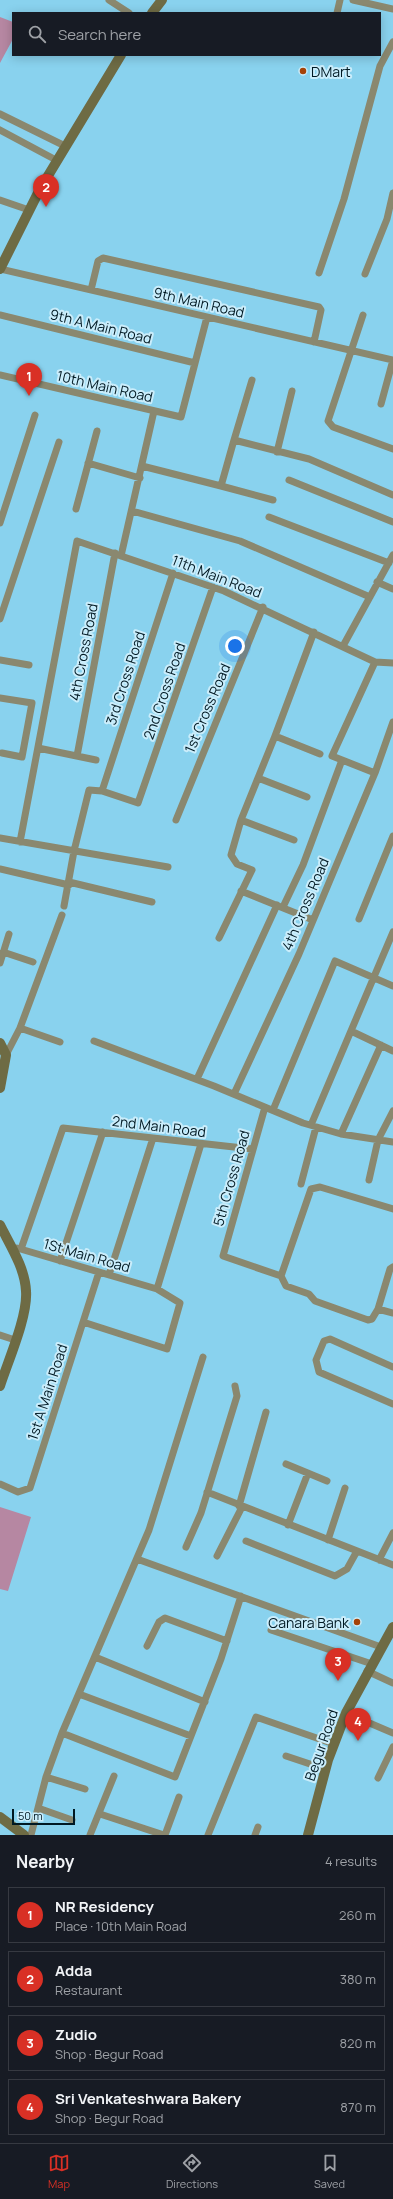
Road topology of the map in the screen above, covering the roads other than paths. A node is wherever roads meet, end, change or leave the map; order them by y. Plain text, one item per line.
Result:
1 (109, 0) edge
2 (162, 0) edge
3 (340, 0) edge
4 (353, 0) edge
5 (393, 9) edge
6 (128, 12) edge
7 (153, 12) edge
8 (337, 12) edge
9 (393, 42) edge
10 (119, 56) edge
11 (0, 114) edge
12 (0, 130) edge
13 (64, 146) junction
14 (56, 160) junction
15 (393, 193) edge
16 (0, 200) edge
17 (29, 210) junction
18 (390, 221) edge
19 (1, 266) edge
20 (319, 273) dead end
21 (365, 274) dead end
22 (91, 290) junction
23 (0, 315) edge
24 (363, 315) dead end
25 (207, 317) junction
26 (314, 342) junction
27 (352, 351) junction
28 (393, 360) edge
29 (195, 362) junction
30 (0, 374) edge
31 (252, 380) dead end
32 (292, 391) dead end
33 (381, 404) dead end
34 (154, 411) junction
35 (35, 414) dead end
36 (97, 431) dead end
37 (234, 440) junction
38 (59, 442) dead end
39 (393, 449) edge
40 (277, 452) junction
41 (88, 463) junction
42 (142, 466) junction
43 (140, 478) junction
44 (289, 480) dead end
45 (220, 486) junction
46 (393, 495) edge
47 (273, 500) dead end
48 (76, 509) dead end
49 (132, 511) junction
50 (269, 517) dead end
51 (393, 522) edge
52 (0, 523) edge
53 (118, 554) junction
54 (393, 555) edge
55 (388, 563) junction
56 (173, 573) junction
57 (377, 582) junction
58 (213, 587) junction
59 (393, 589) edge
60 (370, 597) junction
61 (263, 607) junction
62 (0, 619) edge
63 (314, 632) junction
64 (343, 646) junction
65 (0, 660) edge
66 (375, 662) junction
67 (393, 663) edge
68 (29, 665) dead end
69 (0, 698) edge
70 (393, 722) edge
71 (274, 736) junction
72 (38, 748) junction
73 (2, 753) dead end
74 (320, 754) dead end
75 (77, 756) junction
76 (96, 760) dead end
77 (342, 760) junction
78 (375, 773) junction
79 (258, 778) junction
80 (102, 791) junction
81 (307, 797) dead end
82 (176, 820) dead end
83 (241, 820) junction
84 (393, 836) edge
85 (0, 838) edge
86 (294, 840) dead end
87 (20, 842) junction
88 (74, 851) junction
89 (168, 867) dead end
90 (0, 869) edge
91 (69, 883) junction
92 (241, 891) junction
93 (152, 902) dead end
94 (64, 906) dead end
95 (280, 906) junction
96 (62, 915) dead end
97 (359, 919) dead end
98 (314, 920) junction
99 (393, 932) edge
100 (9, 934) dead end
101 (219, 938) dead end
102 (3, 952) junction
103 (33, 962) dead end
104 (0, 963) edge
105 (374, 977) junction
106 (393, 986) edge
107 (20, 1028) junction
108 (351, 1031) junction
109 (94, 1041) dead end
110 (60, 1042) dead end
111 (0, 1043) edge
112 (381, 1045) junction
113 (393, 1051) edge
114 (6, 1055) junction
115 (197, 1079) junction
116 (0, 1088) edge
117 (234, 1094) junction
118 (265, 1107) junction
119 (273, 1110) junction
120 (393, 1111) edge
121 (313, 1126) junction
122 (103, 1132) junction
123 (341, 1134) junction
124 (153, 1138) junction
125 (378, 1140) junction
126 (393, 1142) edge
127 (201, 1144) junction
128 (252, 1149) junction
129 (369, 1180) dead end
130 (301, 1184) dead end
131 (393, 1209) edge
132 (0, 1225) edge
133 (10, 1245) junction
134 (21, 1249) junction
135 (60, 1261) junction
136 (393, 1267) edge
137 (99, 1272) junction
138 (109, 1275) junction
139 (281, 1276) junction
140 (157, 1289) junction
141 (378, 1309) junction
142 (393, 1313) edge
143 (83, 1322) junction
144 (0, 1335) edge
145 (15, 1340) junction
146 (203, 1356) dead end
147 (393, 1367) edge
148 (1, 1379) edge
149 (235, 1386) dead end
150 (393, 1404) edge
151 (266, 1412) dead end
152 (286, 1464) dead end
153 (308, 1473) junction
154 (327, 1481) dead end
155 (0, 1484) edge
156 (345, 1488) dead end
157 (207, 1492) junction
158 (240, 1506) junction
159 (288, 1525) junction
160 (393, 1533) edge
161 (328, 1540) junction
162 (246, 1541) dead end
163 (186, 1548) dead end
164 (357, 1552) junction
165 (217, 1556) dead end
166 (138, 1559) junction
167 (379, 1560) junction
168 (393, 1565) edge
169 (242, 1596) junction
170 (393, 1627) edge
171 (271, 1630) dead end
172 (227, 1641) junction
173 (147, 1646) dead end
174 (381, 1647) junction
175 (95, 1657) junction
176 (370, 1668) junction
177 (393, 1683) edge
178 (79, 1694) junction
179 (205, 1702) junction
180 (346, 1713) junction
181 (62, 1733) junction
182 (393, 1733) edge
183 (191, 1736) junction
184 (334, 1744) junction
185 (393, 1747) edge
186 (286, 1756) dead end
187 (325, 1769) junction
188 (114, 1776) dead end
189 (46, 1777) junction
190 (378, 1778) dead end
191 (85, 1789) dead end
192 (179, 1797) dead end
193 (38, 1808) junction
194 (100, 1814) junction
195 (0, 1817) edge
196 (72, 1820) dead end
197 (258, 1827) dead end
198 (24, 1835) edge
199 (31, 1835) edge
200 (90, 1835) edge
201 (161, 1835) edge
202 (208, 1835) edge
203 (255, 1835) edge
204 (308, 1835) edge

1 - 6 street
2 - 7 street
3 - 8 street
4 - 5 street
9 - 20 street
10 - 13 street
11 - 13 street
12 - 14 street
13 - 14 street
14 - 17 street
15 - 18 street
16 - 17 street
17 - 19 street
18 - 21 street
19 - 22 street, 9th Main Road
22 - 25 street, 9th Main Road
22 - 26 street
23 - 29 street, 9th A Main Road
24 - 27 street
25 - 26 street, 9th Main Road
25 - 29 street
26 - 27 street, 9th Main Road
27 - 28 street, 9th Main Road
27 - 39 street
28 - 33 street
29 - 34 street, 10th Main Road
30 - 34 street, 10th Main Road
31 - 37 street
32 - 40 street
34 - 42 street
35 - 52 street
36 - 41 street
37 - 40 street
37 - 45 street
38 - 62 street
40 - 46 street
41 - 43 street
41 - 48 street
42 - 43 street
42 - 45 street
43 - 49 street
44 - 51 street
45 - 47 street
49 - 53 street
49 - 60 street
50 - 55 street
53 - 56 street, 11th Main Road
53 - 72 street, 11th Main Road
53 - 75 street, 4th Cross Road
54 - 55 street
55 - 57 street
56 - 58 street, 11th Main Road
56 - 80 street, 3rd Cross Road
57 - 59 street
57 - 60 street
58 - 61 street, 11th Main Road
58 - 80 street, 2nd Cross Road
60 - 64 street
61 - 63 street, 11th Main Road
61 - 82 street, 1st Cross Road
63 - 64 street, 11th Main Road
63 - 71 street
64 - 66 street, 11th Main Road
65 - 68 street
66 - 67 street
66 - 77 street
69 - 73 street
70 - 78 street, 4th Cross Road
71 - 74 street
71 - 79 street
72 - 75 street
72 - 87 street
75 - 76 street
77 - 78 street
77 - 95 street
78 - 98 street, 4th Cross Road
79 - 81 street
79 - 83 street
80 - 88 street
83 - 86 street
83 - 92 street
84 - 97 street
85 - 87 street
87 - 88 street
88 - 89 street
88 - 91 street
90 - 91 street
91 - 93 street
91 - 94 street
92 - 95 street
92 - 101 street
95 - 98 street
95 - 115 street
96 - 107 street
98 - 117 street, 4th Cross Road
99 - 105 street
100 - 102 street
102 - 103 street
102 - 104 street
105 - 106 street
105 - 108 street
105 - 119 street
107 - 110 street
107 - 114 street
108 - 112 street
108 - 121 street
109 - 115 street
111 - 114 street
112 - 113 street
112 - 123 street
114 - 116 street
115 - 117 street
117 - 118 street
118 - 119 street
118 - 128 street, 5th Cross Road
119 - 121 street
120 - 125 street
121 - 123 street
121 - 130 street
122 - 124 street, 2nd Main Road
122 - 134 street, 2nd Main Road
122 - 135 street
123 - 125 street
124 - 127 street, 2nd Main Road
124 - 138 street
125 - 126 street
125 - 129 street
127 - 128 street, 2nd Main Road
127 - 140 street
128 - 139 street, 5th Cross Road
131 - 139 street
132 - 133 street
133 - 134 street, 1St Main Road
133 - 145 street
134 - 135 street, 1St Main Road
135 - 137 street, 1St Main Road
136 - 141 street
137 - 138 street, 1St Main Road
137 - 143 street, 1st A Main Road
138 - 140 street, 1St Main Road
139 - 141 street
140 - 143 street, 1St Main Road
141 - 142 street
143 - 155 street, 1st A Main Road
144 - 145 street
145 - 148 street
146 - 166 street
147 - 150 street
149 - 157 street
151 - 158 street
152 - 153 street
153 - 154 street
153 - 159 street
156 - 161 street
157 - 158 street
157 - 163 street
158 - 159 street
158 - 165 street
159 - 161 street
160 - 167 street
161 - 164 street
162 - 164 street
164 - 167 street
166 - 169 street
166 - 175 street
167 - 168 street
169 - 172 street
169 - 174 street
170 - 174 street, Begur Road
171 - 176 street
172 - 173 street
172 - 179 street
174 - 176 street, Begur Road
175 - 178 street
175 - 179 street
176 - 177 street
176 - 180 street, Begur Road
178 - 181 street
178 - 183 street
179 - 183 street
180 - 182 street
180 - 184 street, Begur Road
181 - 183 street
181 - 189 street
184 - 187 street, Begur Road
184 - 202 street
185 - 190 street
186 - 187 street
187 - 204 street, Begur Road
188 - 194 street
189 - 191 street
189 - 193 street
192 - 201 street
193 - 196 street
193 - 199 street
194 - 200 street
194 - 201 street
195 - 198 street
197 - 203 street

